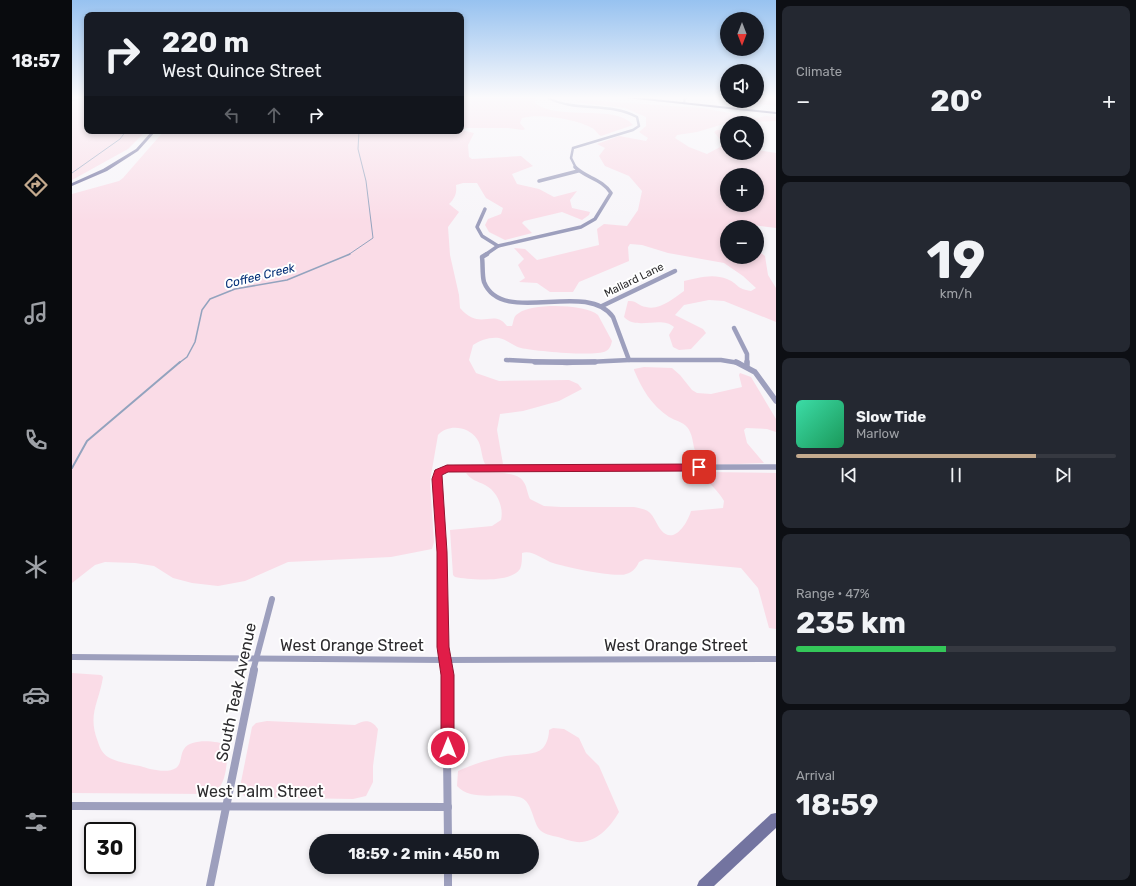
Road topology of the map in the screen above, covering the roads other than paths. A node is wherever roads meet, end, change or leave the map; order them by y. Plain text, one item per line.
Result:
1 (147, 139) edge
2 (602, 139) edge
3 (578, 171) junction
4 (539, 181) dead end
5 (72, 185) edge
6 (485, 209) dead end
7 (498, 246) junction
8 (675, 270) dead end
9 (602, 306) junction
10 (734, 328) dead end
11 (506, 360) dead end
12 (629, 360) junction
13 (747, 365) junction
14 (776, 401) edge
15 (776, 467) edge
16 (272, 599) dead end
17 (72, 657) edge
18 (256, 659) junction
19 (776, 659) edge
20 (445, 660) junction
21 (72, 806) edge
22 (226, 806) junction
23 (448, 807) junction
24 (776, 819) edge
25 (448, 834) edge
26 (448, 874) edge
27 (210, 886) edge
28 (448, 886) edge
29 (704, 886) edge

1 - 5 main road
2 - 3 street
3 - 4 street
3 - 7 street
6 - 7 street
7 - 9 street
8 - 9 street, Mallard Lane
9 - 12 street
10 - 13 street
11 - 12 street
12 - 13 street
13 - 14 street
15 - 20 street
16 - 18 street, South Teak Avenue
17 - 18 street, West Orange Street
18 - 20 street, West Orange Street
18 - 22 street, South Teak Avenue
19 - 20 street, West Orange Street
20 - 23 street
21 - 22 street, West Palm Street
22 - 23 street, West Palm Street
22 - 27 street, South Teak Avenue
23 - 25 street
24 - 29 main road
26 - 28 street

